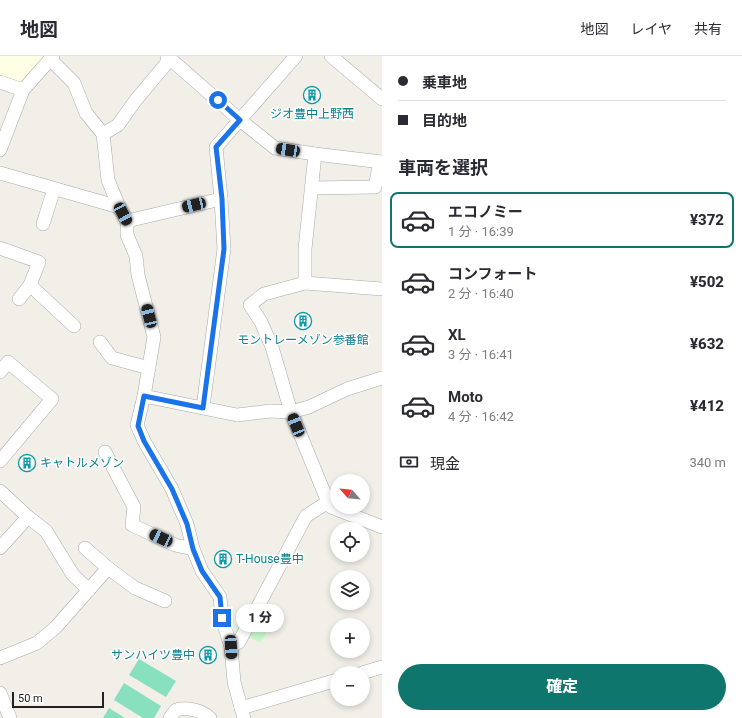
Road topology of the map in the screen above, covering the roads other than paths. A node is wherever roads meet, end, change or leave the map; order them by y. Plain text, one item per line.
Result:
1 (296, 56) edge
2 (331, 56) edge
3 (51, 57) edge
4 (172, 58) edge
5 (0, 82) edge
6 (23, 90) junction
7 (382, 99) edge
8 (240, 120) junction
9 (103, 134) junction
10 (0, 150) edge
11 (315, 154) junction
12 (381, 162) edge
13 (0, 173) edge
14 (311, 188) junction
15 (54, 189) junction
16 (222, 199) junction
17 (119, 207) junction
18 (127, 221) junction
19 (43, 224) dead end
20 (0, 248) edge
21 (305, 283) junction
22 (30, 285) junction
23 (382, 289) edge
24 (19, 299) dead end
25 (74, 326) dead end
26 (100, 342) dead end
27 (149, 368) junction
28 (0, 372) edge
29 (382, 378) edge
30 (144, 396) junction
31 (203, 408) junction
32 (291, 412) junction
33 (105, 452) dead end
34 (0, 461) edge
35 (0, 491) edge
36 (328, 502) junction
37 (28, 517) junction
38 (382, 527) edge
39 (0, 548) edge
40 (85, 548) dead end
41 (193, 549) junction
42 (108, 568) junction
43 (89, 590) junction
44 (165, 601) dead end
45 (231, 647) junction
46 (0, 658) edge
47 (382, 667) edge
48 (370, 671) edge
49 (330, 682) edge
50 (0, 693) edge
51 (5, 713) edge
52 (242, 713) edge
53 (170, 718) edge
54 (210, 718) edge

1 - 8 street
2 - 7 street
3 - 6 street
3 - 9 street
4 - 8 street
4 - 9 street
5 - 6 street
6 - 10 street
8 - 11 street
8 - 16 street
9 - 17 street
11 - 12 street
11 - 14 street
12 - 14 street
13 - 15 street
14 - 21 street
15 - 17 street
15 - 19 street
16 - 18 street
16 - 31 street
17 - 18 street
18 - 27 street
20 - 22 street
21 - 23 street
21 - 32 street
22 - 24 street
22 - 25 street
26 - 27 street
27 - 30 street
28 - 34 street
29 - 32 street
30 - 31 street
30 - 41 street
31 - 32 street
32 - 36 street
33 - 41 street
35 - 37 street
36 - 38 street
36 - 45 street
37 - 39 street
37 - 43 street
40 - 42 street
41 - 45 street
42 - 43 street
42 - 44 street
43 - 46 street
45 - 52 street
47 - 48 street
49 - 52 street
50 - 51 street
53 - 54 street

